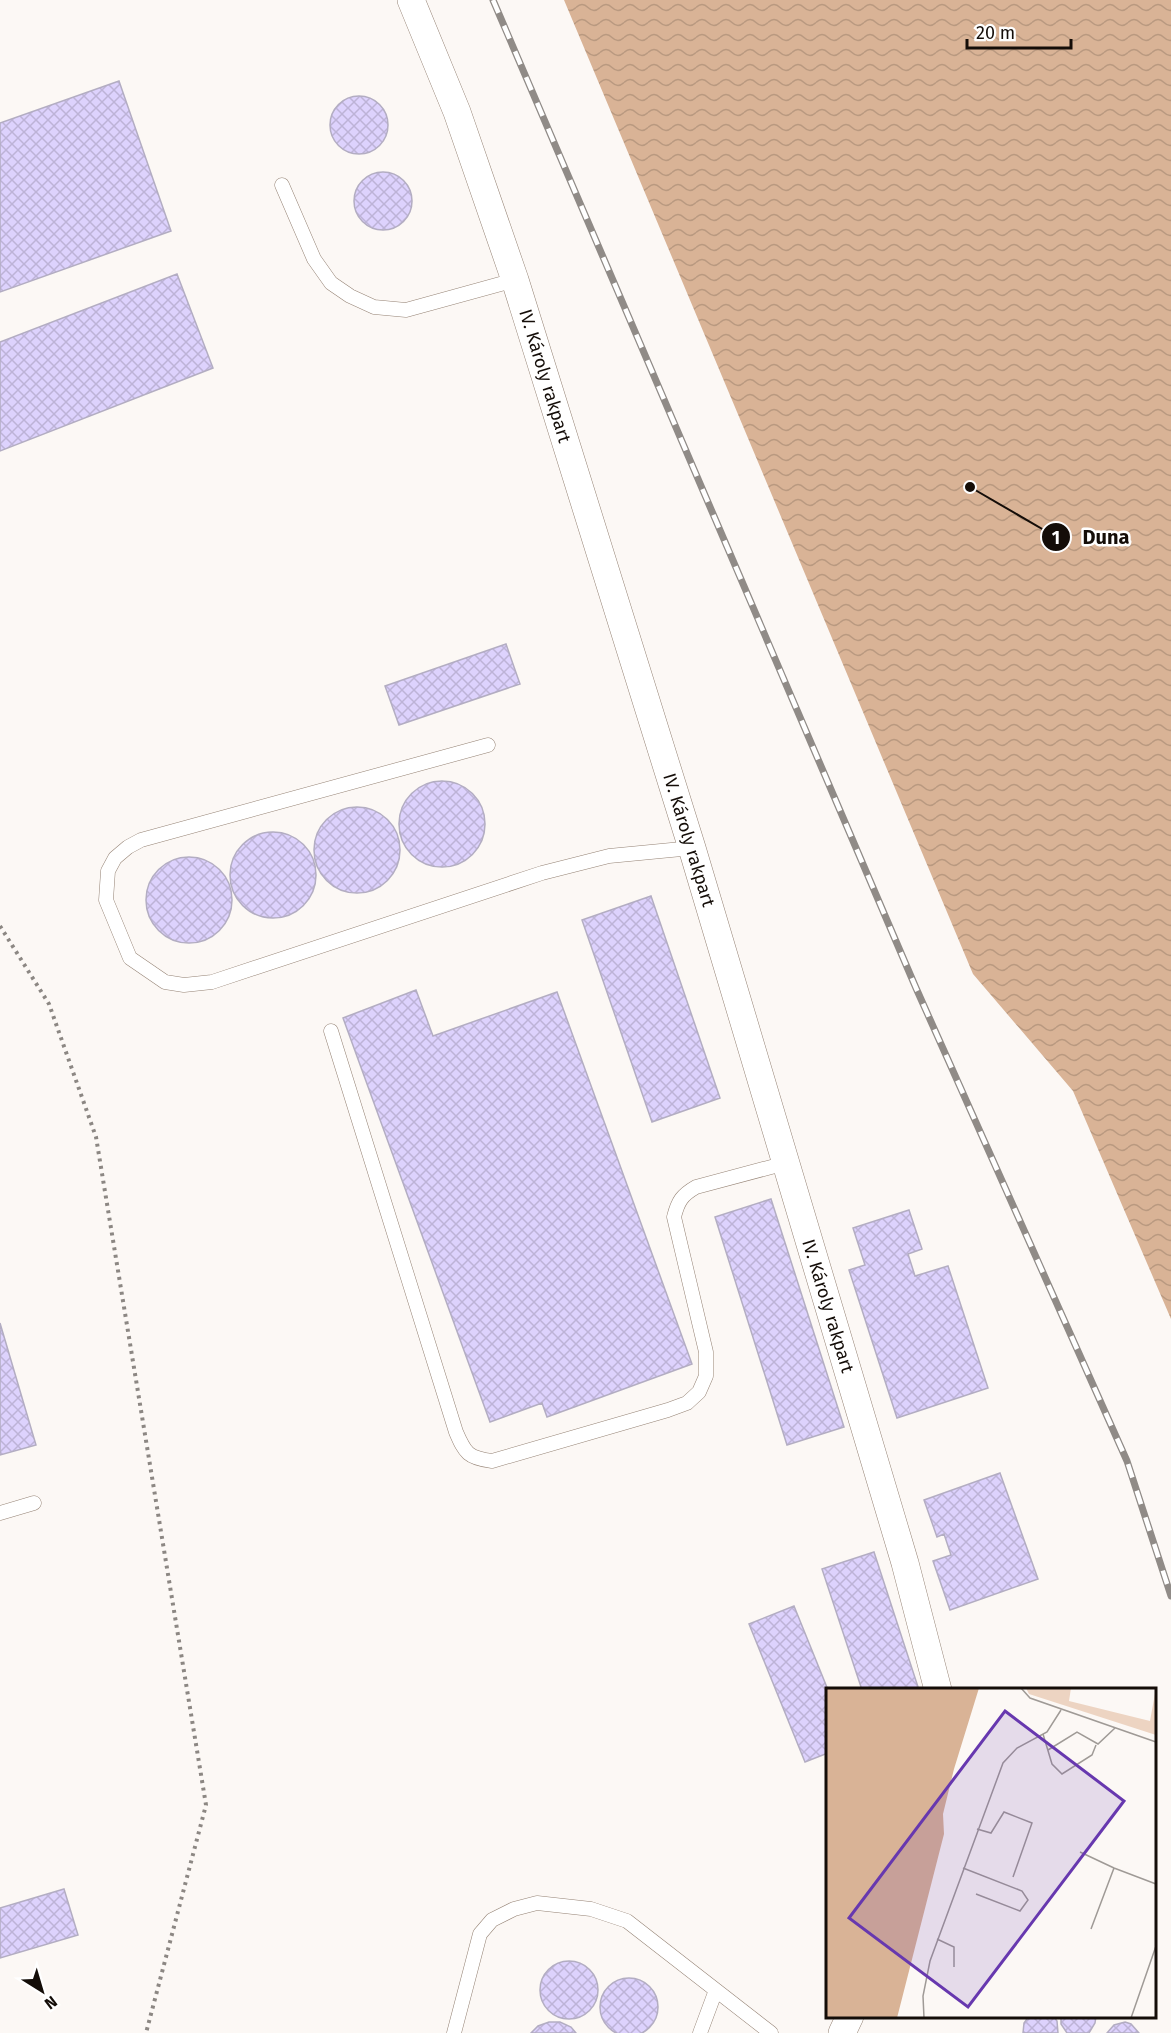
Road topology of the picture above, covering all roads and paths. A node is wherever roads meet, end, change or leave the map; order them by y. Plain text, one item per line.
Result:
1 (411, 0) edge
2 (282, 184) dead end
3 (515, 280) junction
4 (488, 745) dead end
5 (692, 848) junction
6 (0, 926) edge
7 (332, 1031) dead end
8 (786, 1163) junction
9 (34, 1503) dead end
10 (0, 1513) edge
11 (938, 1688) edge
12 (716, 1990) junction
13 (849, 2018) edge
14 (147, 2033) edge
15 (454, 2033) edge
16 (700, 2033) edge
17 (771, 2033) edge
18 (842, 2033) edge

1 - 3 street, IV. Károly rakpart
2 - 3 lane
3 - 5 street, IV. Károly rakpart
4 - 5 lane
5 - 8 street, IV. Károly rakpart
6 - 14 path
7 - 8 lane
8 - 11 street, IV. Károly rakpart
9 - 10 lane
12 - 15 lane
12 - 16 lane
12 - 17 lane
13 - 18 street

